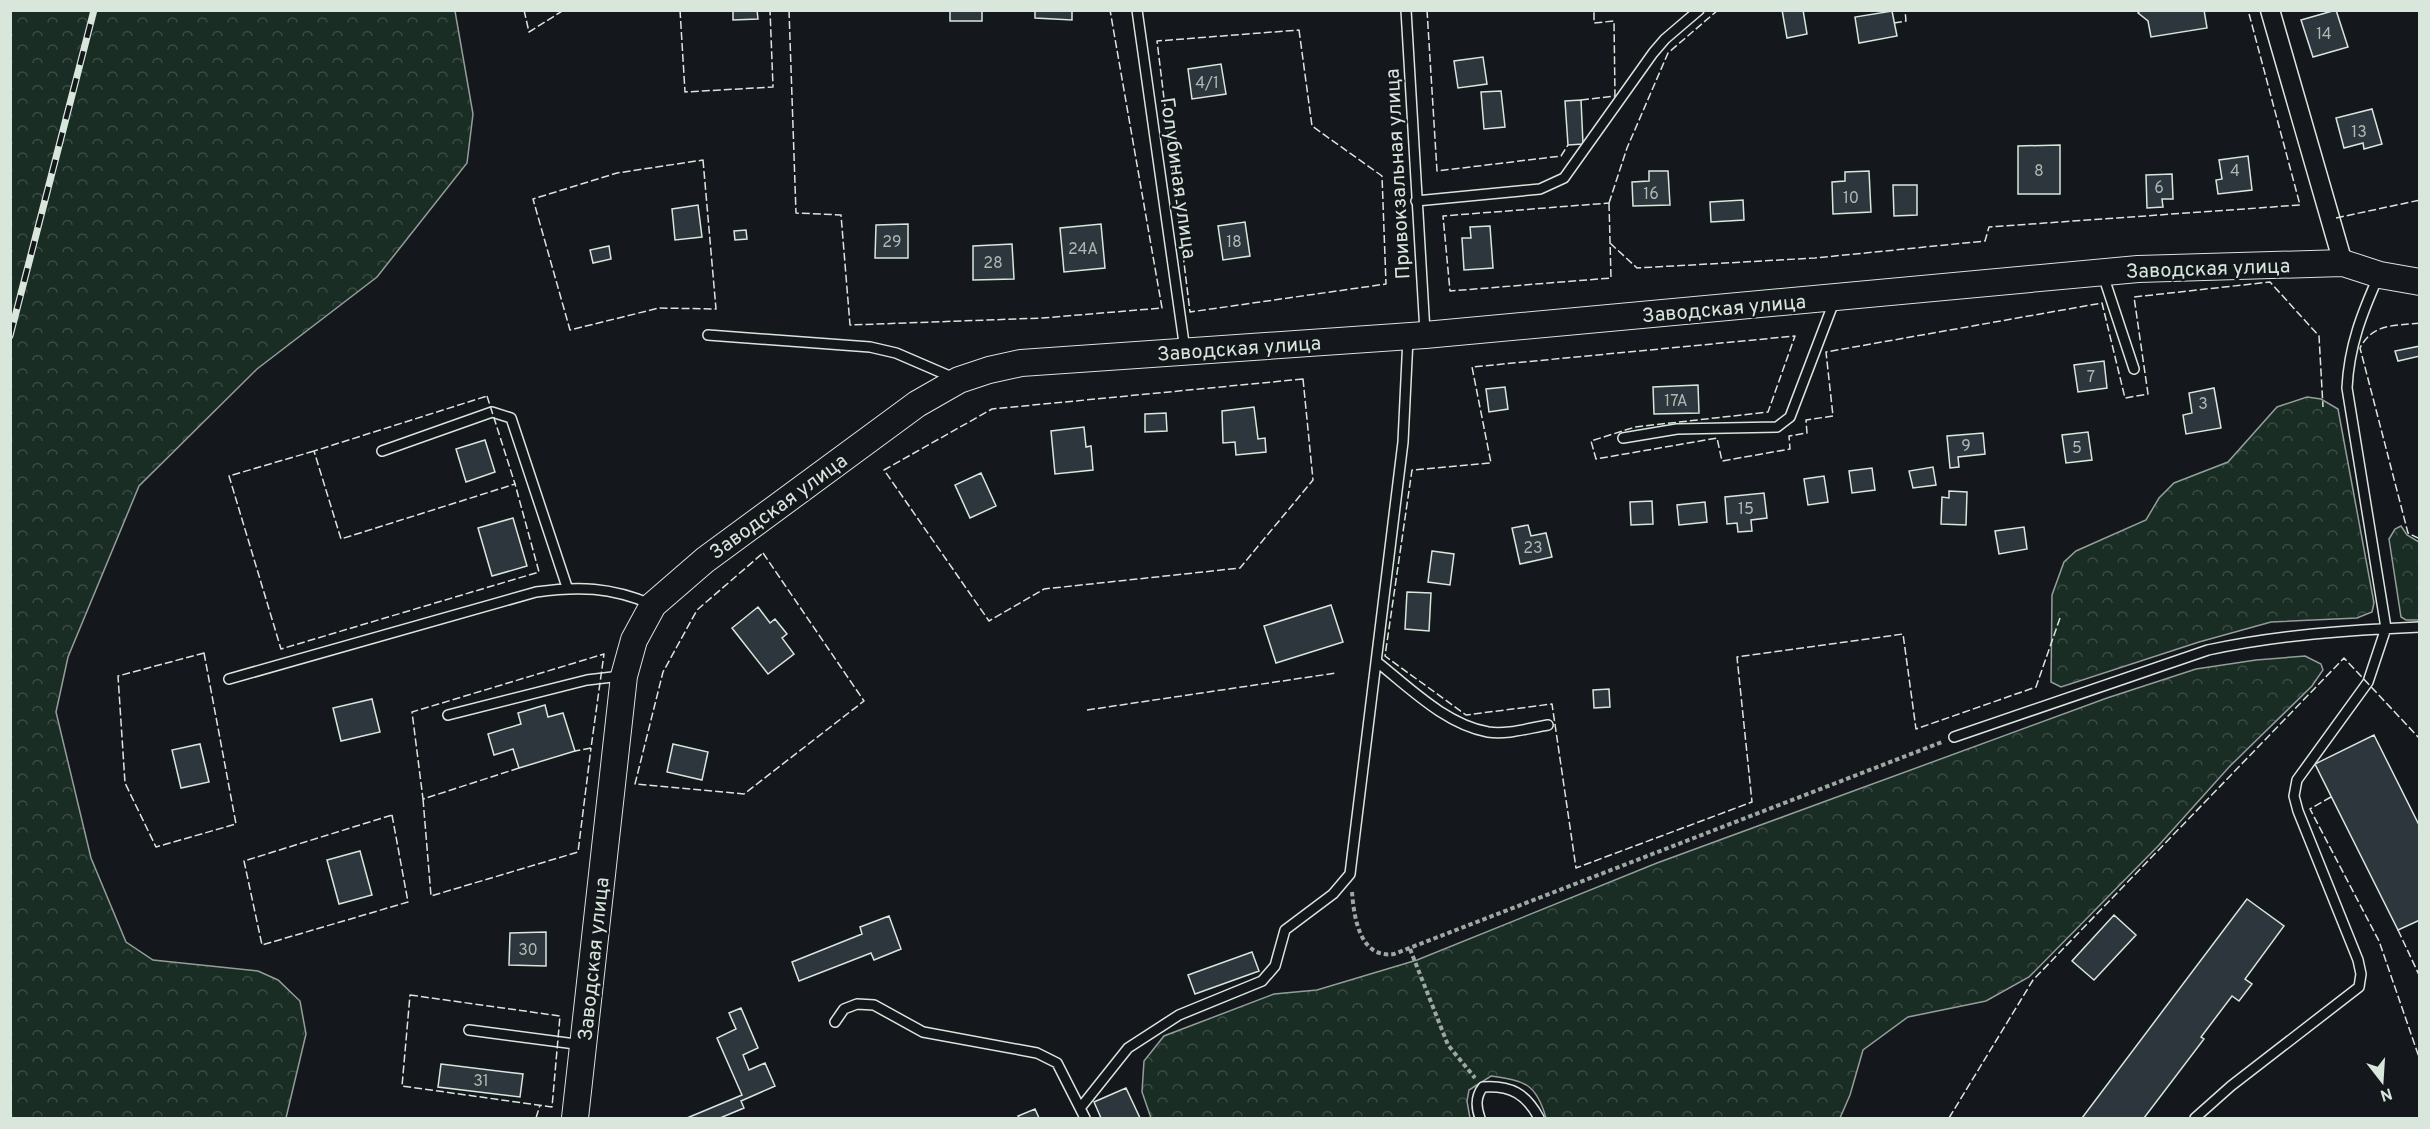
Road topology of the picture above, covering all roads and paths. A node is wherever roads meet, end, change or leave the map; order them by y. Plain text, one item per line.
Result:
1 (1137, 10) edge
2 (1406, 10) edge
3 (1699, 10) edge
4 (2270, 10) edge
5 (1416, 201) junction
6 (2343, 263) junction
7 (2102, 273) junction
8 (2380, 275) junction
9 (2420, 282) edge
10 (1836, 298) junction
11 (708, 335) dead end
12 (1416, 335) junction
13 (1185, 350) junction
14 (2134, 369) dead end
15 (958, 380) junction
16 (1623, 438) dead end
17 (382, 451) dead end
18 (567, 587) junction
19 (653, 605) junction
20 (2420, 627) edge
21 (2386, 628) junction
22 (1377, 662) junction
23 (624, 676) junction
24 (229, 679) dead end
25 (448, 716) dead end
26 (1548, 725) dead end
27 (1954, 737) joint
28 (1350, 874) junction
29 (1410, 949) junction
30 (835, 1022) dead end
31 (469, 1030) dead end
32 (585, 1045) junction
33 (1483, 1087) junction
34 (1081, 1107) junction
35 (2196, 1118) edge
36 (575, 1119) edge
37 (1085, 1119) edge
38 (1480, 1119) edge
39 (1539, 1119) edge

1 - 13 lane, Голубиная улица
2 - 5 lane, Привокзальная улица
3 - 5 lane
4 - 6 street
5 - 12 lane, Привокзальная улица
6 - 7 street, Заводская улица
6 - 8 street, Заводская улица
7 - 10 street, Заводская улица
7 - 14 lane
8 - 9 street, Заводская улица
8 - 21 lane
10 - 12 street, Заводская улица
10 - 16 lane
11 - 15 lane
12 - 13 street, Заводская улица
12 - 22 lane, Привокзальная улица
13 - 15 street, Заводская улица
15 - 19 street, Заводская улица
17 - 18 lane
18 - 19 lane
18 - 24 lane
19 - 23 street, Заводская улица
20 - 21 lane
21 - 27 lane
21 - 35 lane
22 - 26 lane
22 - 28 lane, Привокзальная улица
23 - 25 lane
23 - 32 street, Заводская улица
27 - 29 path
28 - 29 path
28 - 34 lane
29 - 33 path
30 - 34 lane
31 - 32 lane
32 - 36 street, Заводская улица
33 - 38 lane
33 - 39 lane
34 - 37 lane

